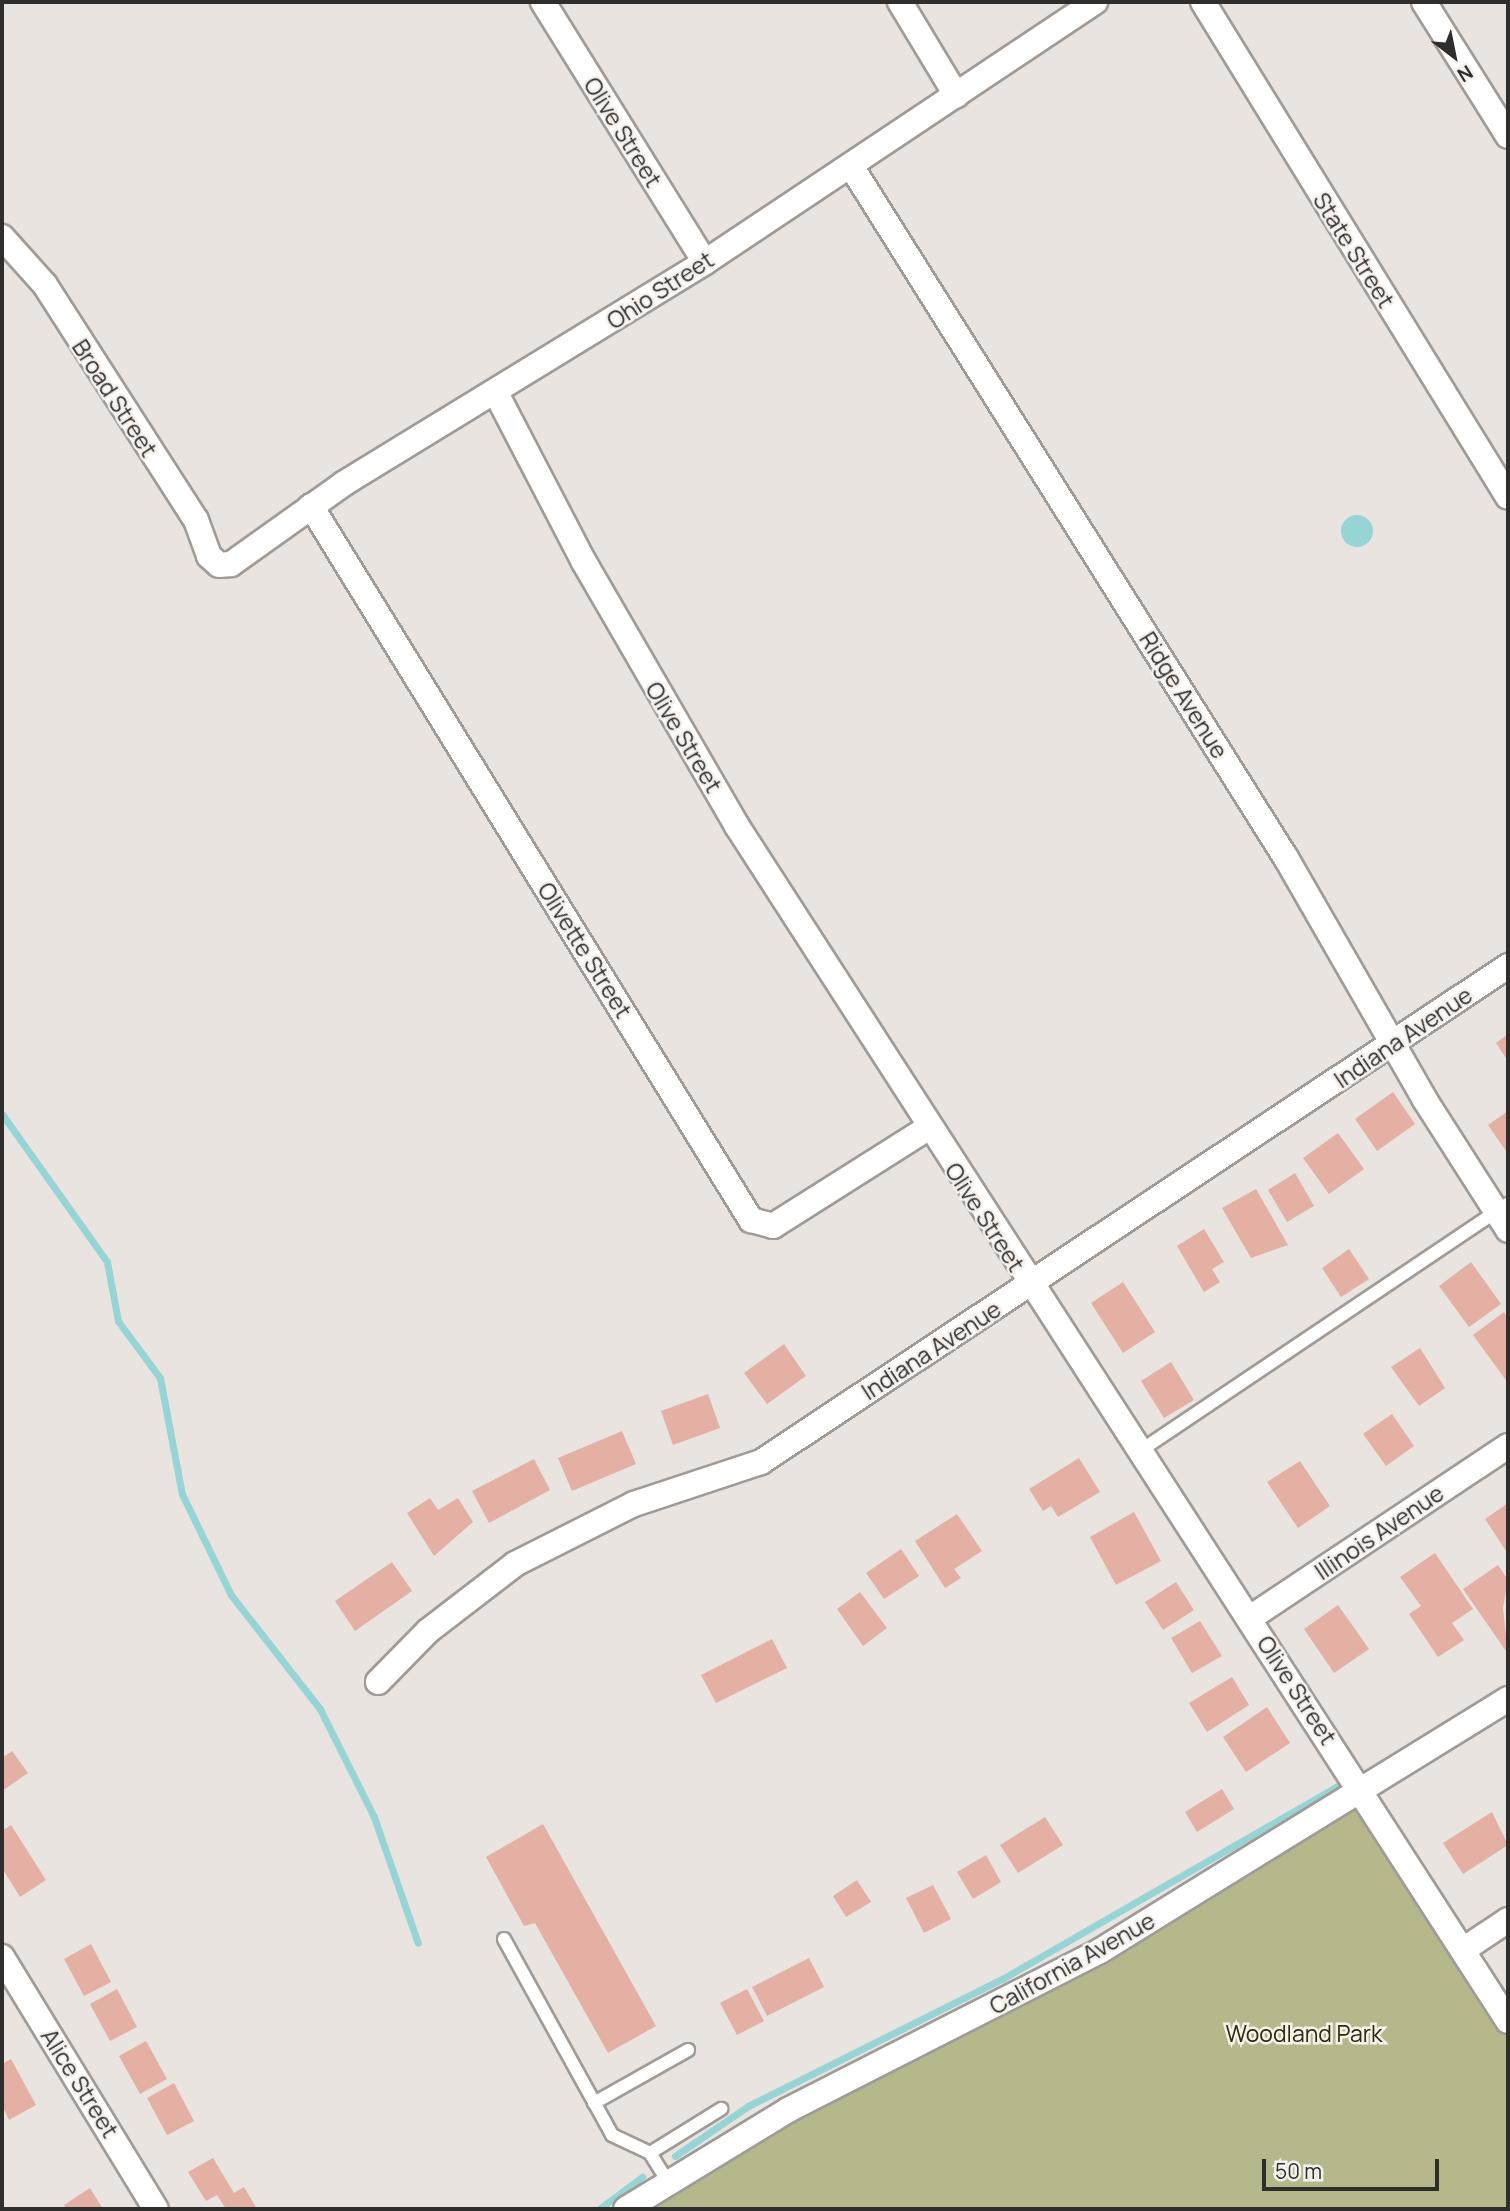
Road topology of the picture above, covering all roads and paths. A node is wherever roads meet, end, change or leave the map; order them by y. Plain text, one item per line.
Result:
1 (543, 2) edge
2 (900, 2) edge
3 (1095, 2) edge
4 (1203, 2) edge
5 (1424, 2) edge
6 (956, 95) junction
7 (1508, 136) edge
8 (851, 166) junction
9 (2, 237) edge
10 (705, 262) junction
11 (496, 393) junction
12 (1508, 497) edge
13 (311, 506) junction
14 (219, 565) joint
15 (1508, 966) edge
16 (1394, 1043) junction
17 (928, 1128) junction
18 (1504, 1215) edge
19 (1030, 1285) junction
20 (1508, 1446) edge
21 (1140, 1451) junction
22 (1250, 1618) junction
23 (378, 1682) dead end
24 (1508, 1699) edge
25 (1364, 1793) junction
26 (1508, 1920) edge
27 (504, 1939) dead end
28 (1463, 1950) junction
29 (2, 1957) edge
30 (1508, 2021) edge
31 (688, 2050) dead end
32 (594, 2103) junction
33 (720, 2109) dead end
34 (650, 2152) junction
35 (668, 2182) junction
36 (156, 2209) edge
37 (626, 2209) edge

1 - 10 street, Olive Street
2 - 6 street
3 - 6 street, Ohio Street
4 - 12 street, State Street
5 - 7 street
6 - 8 street, Ohio Street
8 - 10 street, Ohio Street
8 - 16 street, Ridge Avenue
9 - 14 street, Broad Street
10 - 11 street, Ohio Street
11 - 13 street, Ohio Street
11 - 17 street, Olive Street
13 - 14 street, Ohio Street
13 - 17 street, Olivette Street
15 - 16 street, Indiana Avenue
16 - 18 street, Ridge Avenue
16 - 19 street, Indiana Avenue
17 - 19 street, Olive Street
18 - 21 lane
19 - 21 street, Olive Street
19 - 23 street, Indiana Avenue
20 - 22 street, Illinois Avenue
21 - 22 street, Olive Street
22 - 25 street, Olive Street
24 - 25 street, California Avenue
25 - 28 street, Olive Street
25 - 35 street, California Avenue
26 - 28 street
27 - 32 lane
28 - 30 street, Olive Street
29 - 36 street, Alice Street
31 - 32 lane
32 - 34 lane
33 - 34 lane
34 - 35 lane
35 - 37 street, California Avenue

